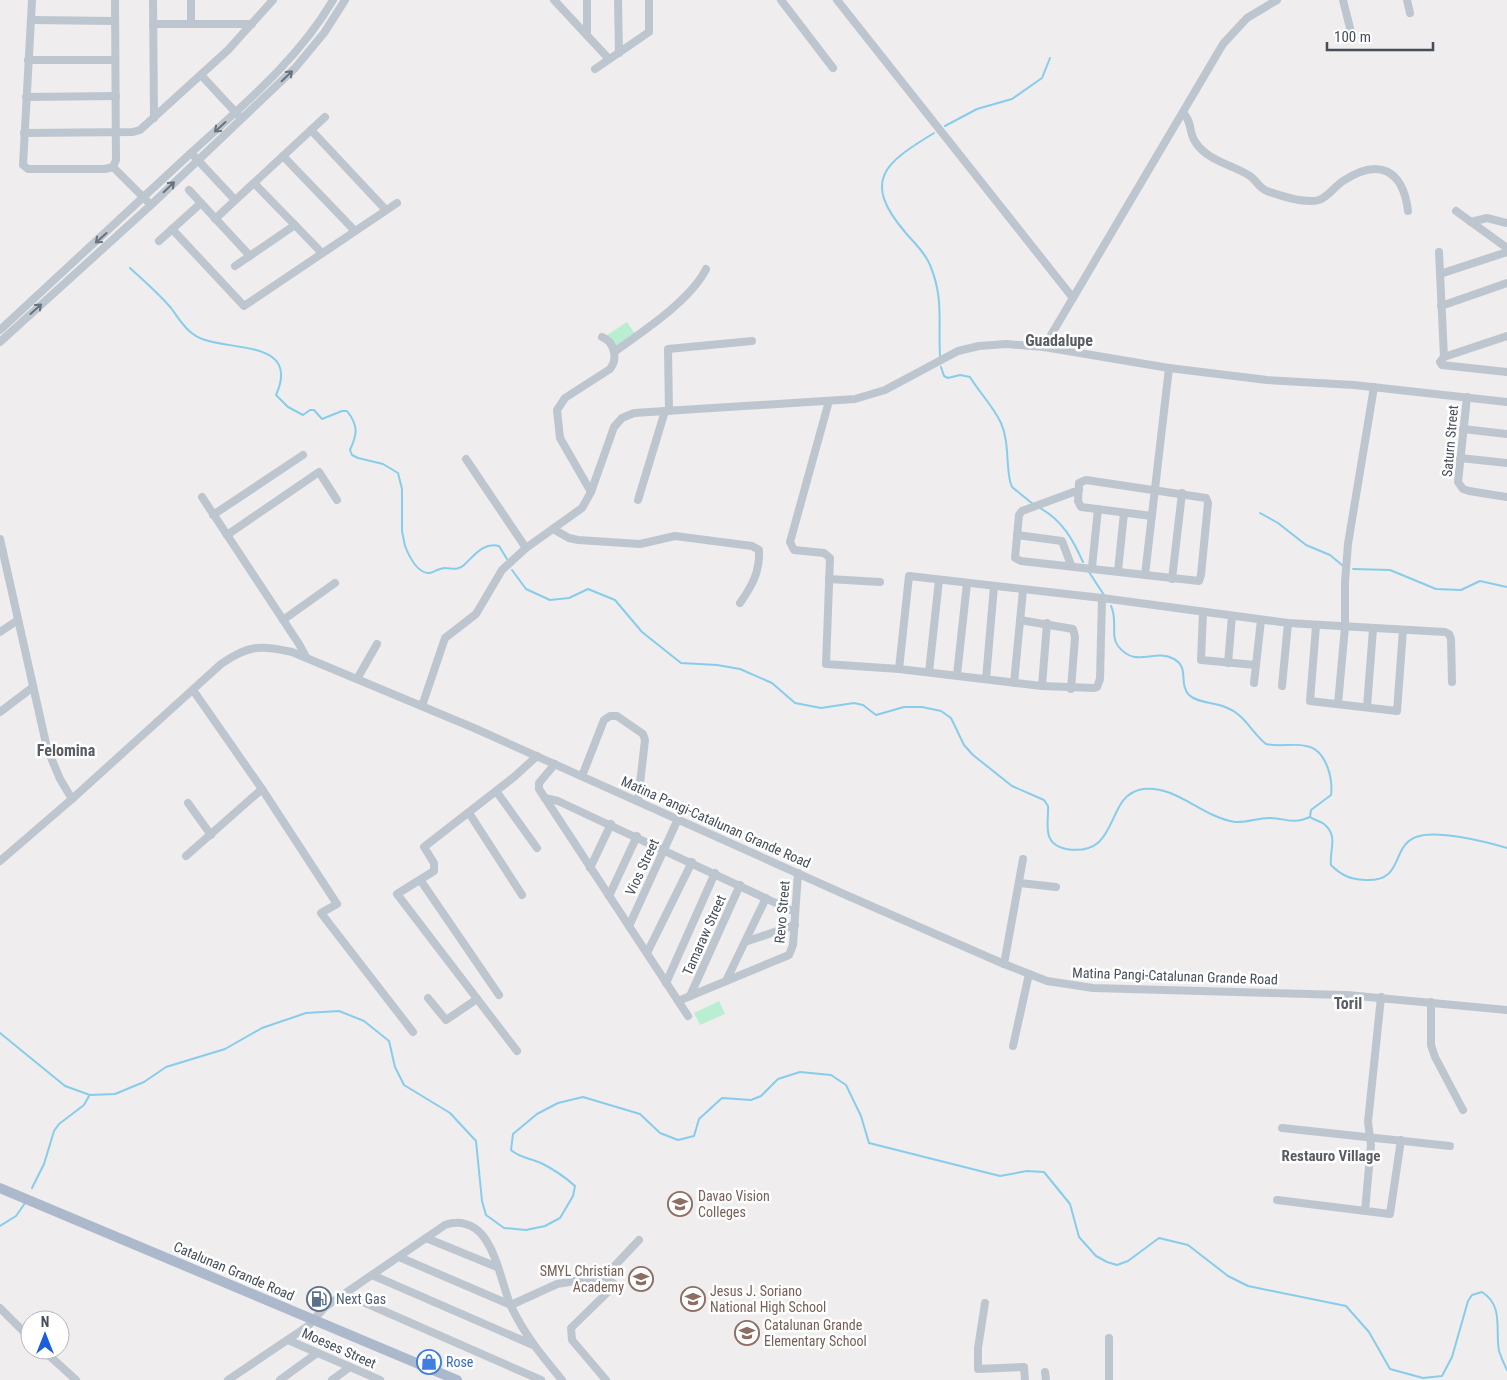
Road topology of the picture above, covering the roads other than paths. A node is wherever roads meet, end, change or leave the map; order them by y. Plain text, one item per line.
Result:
1 (32, 0) edge
2 (115, 0) edge
3 (153, 0) edge
4 (191, 0) edge
5 (273, 0) edge
6 (334, 0) edge
7 (344, 0) edge
8 (555, 0) edge
9 (587, 0) edge
10 (618, 0) edge
11 (649, 0) edge
12 (781, 0) edge
13 (837, 0) edge
14 (1277, 0) edge
15 (1343, 0) edge
16 (1407, 0) edge
17 (326, 12) junction
18 (1410, 13) dead end
19 (335, 17) junction
20 (31, 20) junction
21 (115, 21) junction
22 (153, 24) junction
23 (191, 24) junction
24 (252, 24) junction
25 (587, 35) junction
26 (1352, 36) dead end
27 (619, 53) junction
28 (610, 59) junction
29 (28, 60) junction
30 (116, 60) junction
31 (833, 68) dead end
32 (595, 69) dead end
33 (201, 75) junction
34 (116, 96) junction
35 (26, 97) junction
36 (236, 112) junction
37 (1183, 113) junction
38 (325, 117) dead end
39 (154, 118) junction
40 (242, 119) junction
41 (311, 130) junction
42 (116, 132) junction
43 (24, 133) junction
44 (191, 153) junction
45 (283, 156) junction
46 (197, 160) junction
47 (113, 167) junction
48 (254, 183) junction
49 (188, 190) dead end
50 (144, 198) junction
51 (235, 200) junction
52 (201, 203) junction
53 (398, 203) dead end
54 (151, 205) junction
55 (386, 210) junction
56 (1408, 211) dead end
57 (1456, 211) dead end
58 (215, 219) junction
59 (1471, 222) junction
60 (1507, 223) edge
61 (295, 225) junction
62 (172, 229) junction
63 (355, 231) junction
64 (159, 241) dead end
65 (1507, 248) edge
66 (1439, 252) dead end
67 (1507, 252) edge
68 (322, 253) junction
69 (250, 256) junction
70 (236, 266) dead end
71 (706, 269) dead end
72 (1440, 274) junction
73 (1507, 283) edge
74 (1073, 298) junction
75 (1441, 306) junction
76 (0, 330) edge
77 (1507, 336) edge
78 (602, 337) dead end
79 (752, 341) dead end
80 (0, 342) edge
81 (1044, 347) junction
82 (614, 352) junction
83 (1444, 357) junction
84 (1169, 368) junction
85 (1507, 371) edge
86 (1374, 387) junction
87 (1466, 397) junction
88 (829, 401) junction
89 (1507, 402) edge
90 (666, 411) junction
91 (1463, 429) junction
92 (1507, 434) edge
93 (303, 455) dead end
94 (1460, 458) junction
95 (466, 459) dead end
96 (1507, 463) edge
97 (1155, 489) junction
98 (1079, 490) junction
99 (591, 492) junction
100 (1182, 494) junction
101 (202, 497) dead end
102 (1507, 497) edge
103 (337, 500) dead end
104 (638, 500) dead end
105 (1098, 509) junction
106 (1124, 513) junction
107 (213, 515) junction
108 (1152, 516) junction
109 (553, 529) junction
110 (1017, 535) junction
111 (227, 536) junction
112 (0, 539) edge
113 (526, 548) junction
114 (1071, 565) junction
115 (1092, 567) junction
116 (1118, 571) junction
117 (1145, 575) junction
118 (830, 579) junction
119 (1172, 579) junction
120 (939, 580) junction
121 (880, 582) dead end
122 (335, 583) dead end
123 (967, 583) junction
124 (994, 586) junction
125 (1023, 590) junction
126 (1102, 598) junction
127 (740, 603) dead end
128 (1204, 612) junction
129 (1232, 616) junction
130 (18, 620) junction
131 (283, 620) junction
132 (1020, 620) junction
133 (1260, 620) junction
134 (1288, 623) junction
135 (1047, 624) junction
136 (1316, 626) junction
137 (1345, 627) junction
138 (1373, 629) junction
139 (1403, 630) junction
140 (0, 632) edge
141 (377, 644) dead end
142 (306, 657) junction
143 (1228, 663) junction
144 (1256, 665) junction
145 (899, 669) junction
146 (929, 672) junction
147 (956, 676) junction
148 (357, 679) junction
149 (986, 679) junction
150 (1452, 682) dead end
151 (1014, 683) junction
152 (1254, 683) dead end
153 (1042, 686) junction
154 (1282, 686) dead end
155 (33, 687) junction
156 (1071, 688) junction
157 (193, 690) junction
158 (1338, 704) junction
159 (422, 706) junction
160 (1367, 707) junction
161 (0, 712) edge
162 (537, 756) junction
163 (555, 764) junction
164 (582, 776) junction
165 (262, 789) junction
166 (496, 791) junction
167 (545, 798) junction
168 (72, 800) junction
169 (638, 801) junction
170 (188, 803) dead end
171 (469, 813) junction
172 (678, 819) junction
173 (610, 824) junction
174 (211, 835) junction
175 (637, 836) junction
176 (537, 848) dead end
177 (665, 849) junction
178 (186, 856) dead end
179 (1023, 859) dead end
180 (0, 862) edge
181 (692, 862) junction
182 (590, 868) junction
183 (715, 873) junction
184 (798, 874) junction
185 (421, 881) junction
186 (1020, 883) junction
187 (740, 885) junction
188 (1056, 887) dead end
189 (522, 895) dead end
190 (609, 896) junction
191 (766, 898) junction
192 (796, 912) junction
193 (795, 925) junction
194 (629, 926) junction
195 (745, 942) junction
196 (647, 954) junction
197 (1004, 964) junction
198 (1029, 974) junction
199 (726, 981) junction
200 (666, 982) junction
201 (499, 995) dead end
202 (690, 996) junction
203 (1381, 997) junction
204 (428, 998) dead end
205 (477, 999) junction
206 (678, 1001) junction
207 (1431, 1002) junction
208 (1507, 1010) edge
209 (688, 1016) dead end
210 (412, 1032) dead end
211 (1013, 1046) dead end
212 (517, 1051) dead end
213 (1462, 1110) dead end
214 (1282, 1128) dead end
215 (1371, 1136) junction
216 (1401, 1140) junction
217 (1450, 1146) dead end
218 (0, 1188) edge
219 (1277, 1200) dead end
220 (1365, 1211) junction
221 (426, 1238) junction
222 (639, 1240) dead end
223 (399, 1257) junction
224 (497, 1267) junction
225 (372, 1275) junction
226 (605, 1276) junction
227 (345, 1294) junction
228 (985, 1303) dead end
229 (511, 1304) junction
230 (0, 1308) edge
231 (314, 1320) junction
232 (20, 1328) edge
233 (1109, 1338) dead end
234 (288, 1340) junction
235 (534, 1345) junction
236 (317, 1352) junction
237 (54, 1360) edge
238 (350, 1367) junction
239 (76, 1380) edge
240 (228, 1380) edge
241 (280, 1380) edge
242 (332, 1380) edge
243 (380, 1380) edge
244 (457, 1380) edge
245 (541, 1380) edge
246 (562, 1380) edge
247 (606, 1380) edge
248 (1025, 1380) edge
249 (1109, 1380) edge

1 - 20 street
2 - 21 street
3 - 22 street
4 - 23 street
5 - 24 street
6 - 17 street
7 - 19 street
8 - 25 street
9 - 25 street
10 - 27 street
11 - 27 street
12 - 31 street
13 - 74 street
14 - 37 street
15 - 26 street
16 - 18 street
17 - 19 street
17 - 36 street
40 -> 19 street
20 - 21 street
20 - 29 street
21 - 30 street
22 - 23 street
22 - 39 street
23 - 24 street
24 - 33 street
25 - 28 street
27 - 28 street
28 - 32 street
29 - 30 street
29 - 35 street
30 - 34 street
33 - 36 street
33 - 39 street
34 - 35 street
34 - 42 street
35 - 43 street
36 - 40 street
36 -> 44 street
37 - 56 street
37 - 74 street
38 - 41 street
39 - 42 street
40 - 46 street
41 - 45 street
41 - 55 street
42 - 43 street
42 - 47 street
43 - 47 street
44 - 46 street
44 - 50 street
45 - 48 street
45 - 63 street
46 - 51 street
54 -> 46 street
47 - 50 street
48 - 51 street
48 - 61 street
49 - 52 street
50 - 54 street
50 -> 76 street
51 - 58 street
52 - 58 street
52 - 62 street
53 - 55 street
80 -> 54 street
55 - 63 street
57 - 59 street
58 - 69 street
59 - 60 street
59 - 65 street
61 - 68 street
61 - 69 street
62 - 64 street
62 - 68 street
63 - 68 street
66 - 72 street
67 - 72 street
69 - 70 street
71 - 82 street
72 - 75 street
73 - 75 street
74 - 81 street
75 - 83 street
77 - 83 street
78 - 82 street
79 - 90 street
81 - 84 street
81 - 88 street
82 - 99 street
83 - 85 street
84 - 86 street
84 - 97 street
86 - 87 street
86 - 137 street
87 - 89 street
87 - 91 street, Saturn Street
88 - 90 street
88 - 118 street
90 - 99 street
90 - 104 street
91 - 92 street
91 - 94 street, Saturn Street
93 - 107 street
94 - 96 street
94 - 102 street, Saturn Street
95 - 113 street
97 - 98 street
97 - 100 street
97 - 108 street
98 - 105 street
98 - 110 street
99 - 109 street
100 - 119 street
100 - 119 street
101 - 107 street
103 - 111 street
105 - 106 street
105 - 115 street
106 - 108 street
106 - 116 street
107 - 111 street
108 - 117 street
109 - 113 street
109 - 127 street
110 - 114 street
110 - 114 street
111 - 131 street
112 - 130 street
113 - 159 street
114 - 115 street
115 - 116 street
116 - 117 street
117 - 119 street
118 - 121 street
118 - 145 street
120 - 123 street
120 - 145 street
120 - 146 street
122 - 131 street
123 - 124 street
123 - 147 street
124 - 125 street
124 - 149 street
125 - 126 street
125 - 132 street
126 - 128 street
126 - 156 street
128 - 129 street
128 - 143 street
129 - 133 street
129 - 143 street
130 - 140 street
130 - 155 street
131 - 142 street
132 - 135 street
132 - 151 street
133 - 134 street
133 - 144 street
134 - 136 street
134 - 154 street
135 - 153 street
135 - 156 street
136 - 137 street
136 - 158 street
137 - 138 street
137 - 158 street
138 - 139 street
138 - 160 street
139 - 150 street
139 - 160 street
141 - 148 street
142 - 148 street, Matina Pangi-Catalunan Grande Road
142 - 157 street, Matina Pangi-Catalunan Grande Road
143 - 144 street
144 - 152 street
145 - 146 street
146 - 147 street
147 - 149 street
148 - 159 street, Matina Pangi-Catalunan Grande Road
149 - 151 street
151 - 153 street
153 - 156 street
155 - 161 street
155 - 168 street
157 - 165 street
157 - 168 street, Matina Pangi-Catalunan Grande Road
158 - 160 street
159 - 162 street, Matina Pangi-Catalunan Grande Road
162 - 163 street, Matina Pangi-Catalunan Grande Road
162 - 166 street
163 - 164 street, Matina Pangi-Catalunan Grande Road
163 - 167 street
164 - 169 street, Matina Pangi-Catalunan Grande Road
164 - 169 street
165 - 174 street
165 - 210 street
166 - 171 street
166 - 176 street
167 - 173 street
167 - 182 street
168 - 180 street, Matina Pangi-Catalunan Grande Road
169 - 172 street, Matina Pangi-Catalunan Grande Road
170 - 174 street
171 - 185 street
171 - 189 street
172 - 177 street, Vios Street
172 - 184 street, Matina Pangi-Catalunan Grande Road
173 - 175 street
173 - 182 street
174 - 178 street
175 - 177 street
175 - 190 street
177 - 181 street
177 - 194 street, Vios Street
179 - 186 street
181 - 183 street
181 - 196 street
182 - 190 street
183 - 187 street
183 - 200 street
184 - 192 street, Revo Street
184 - 197 street, Matina Pangi-Catalunan Grande Road
185 - 201 street
185 - 205 street
186 - 188 street
186 - 197 street
187 - 191 street
187 - 202 street, Tamaraw Street
190 - 194 street
191 - 192 street
191 - 195 street
192 - 193 street, Revo Street
193 - 195 street
193 - 199 street, Revo Street
194 - 196 street
195 - 199 street
196 - 200 street
197 - 198 street, Matina Pangi-Catalunan Grande Road
198 - 203 street, Matina Pangi-Catalunan Grande Road
198 - 211 street
199 - 202 street
200 - 206 street
202 - 206 street
203 - 207 street, Matina Pangi-Catalunan Grande Road
203 - 215 street
204 - 205 street
205 - 212 street
206 - 209 street
207 - 208 street, Matina Pangi-Catalunan Grande Road
207 - 213 street
214 - 215 street
215 - 216 street
215 - 220 street
216 - 217 street
216 - 220 street
218 - 231 main road, Catalunan Grande Road
219 - 220 street
221 - 223 street
221 - 224 street
221 - 224 street
222 - 226 street
223 - 225 street
223 - 229 street
224 - 229 street
225 - 227 street
225 - 235 street
226 - 229 street
226 - 247 street
227 - 231 street
227 - 245 street
228 - 248 street
229 - 235 street
230 - 232 street
231 - 234 street
231 - 244 main road, Catalunan Grande Road
233 - 249 street
234 - 236 street, Moeses Street
234 - 240 street
235 - 246 street
236 - 238 street, Moeses Street
236 - 241 street
237 - 239 street
238 - 242 street
238 - 243 street, Moeses Street

